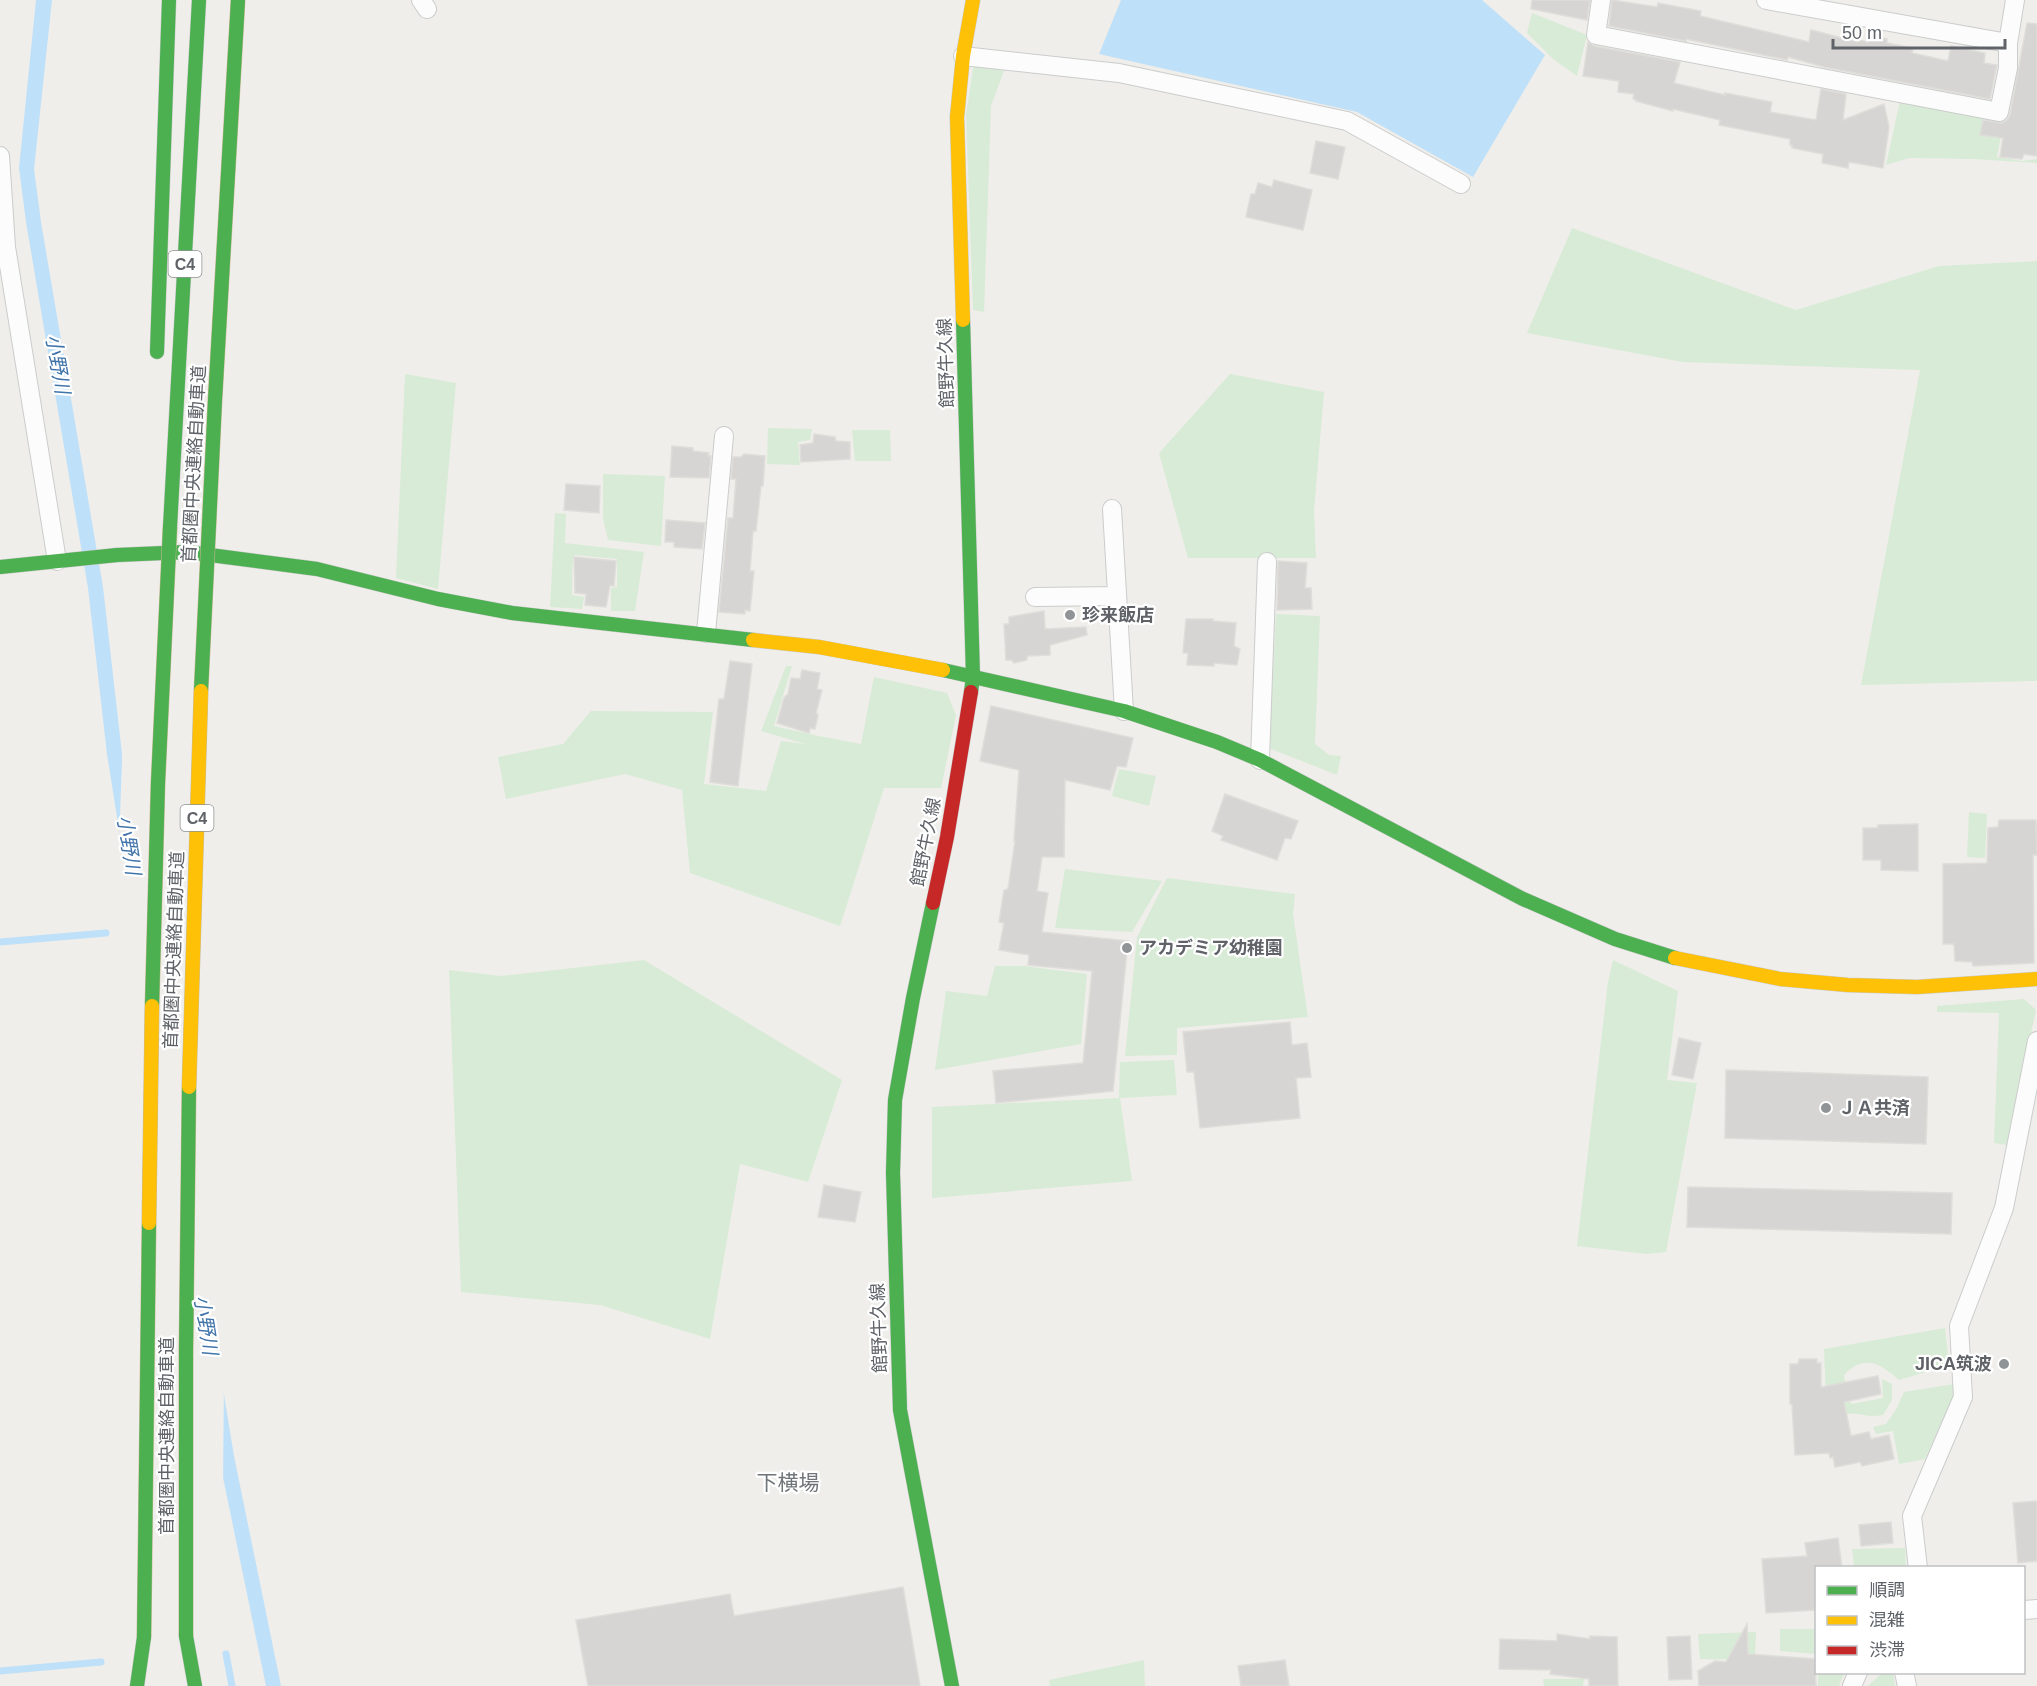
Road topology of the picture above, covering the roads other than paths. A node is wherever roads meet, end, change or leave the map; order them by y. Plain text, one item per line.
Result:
1 (169, 0) edge
2 (199, 0) edge
3 (238, 0) edge
4 (973, 0) edge
5 (1601, 0) edge
6 (1766, 0) edge
7 (2015, 0) edge
8 (2008, 43) junction
9 (963, 56) junction
10 (0, 156) edge
11 (1461, 184) dead end
12 (157, 367) dead end
13 (162, 436) dead end
14 (724, 436) dead end
15 (1112, 509) dead end
16 (170, 527) junction
17 (64, 561) junction
18 (1267, 562) dead end
19 (0, 567) edge
20 (1117, 596) junction
21 (1035, 597) dead end
22 (706, 633) junction
23 (973, 677) junction
24 (1124, 711) junction
25 (1260, 760) junction
26 (2037, 979) edge
27 (2037, 1041) edge
28 (1918, 1566) edge
29 (186, 1636) junction
30 (144, 1637) junction
31 (137, 1686) edge
32 (144, 1686) edge
33 (186, 1686) edge
34 (195, 1686) edge
35 (952, 1686) edge

1 - 12 main road
2 - 16 main road, 首都圏中央連絡自動車道 / C4
3 - 29 main road, 首都圏中央連絡自動車道 / C4, bridge
4 - 9 main road, 館野牛久線
5 - 8 street
6 - 8 street
7 - 8 street
9 - 11 street
9 - 23 main road, 館野牛久線
10 - 17 street
13 - 16 main road
14 - 22 street
15 - 20 street
16 - 30 main road, 首都圏中央連絡自動車道 / C4, bridge
17 - 19 main road
17 - 22 main road
18 - 25 street
20 - 21 street
20 - 24 street
22 - 23 main road
23 - 24 main road
23 - 35 main road, 館野牛久線
24 - 25 main road
25 - 26 main road
27 - 28 street
29 - 33 main road, 首都圏中央連絡自動車道 / C4
29 - 34 main road
30 - 31 main road
30 - 32 main road, 首都圏中央連絡自動車道 / C4

